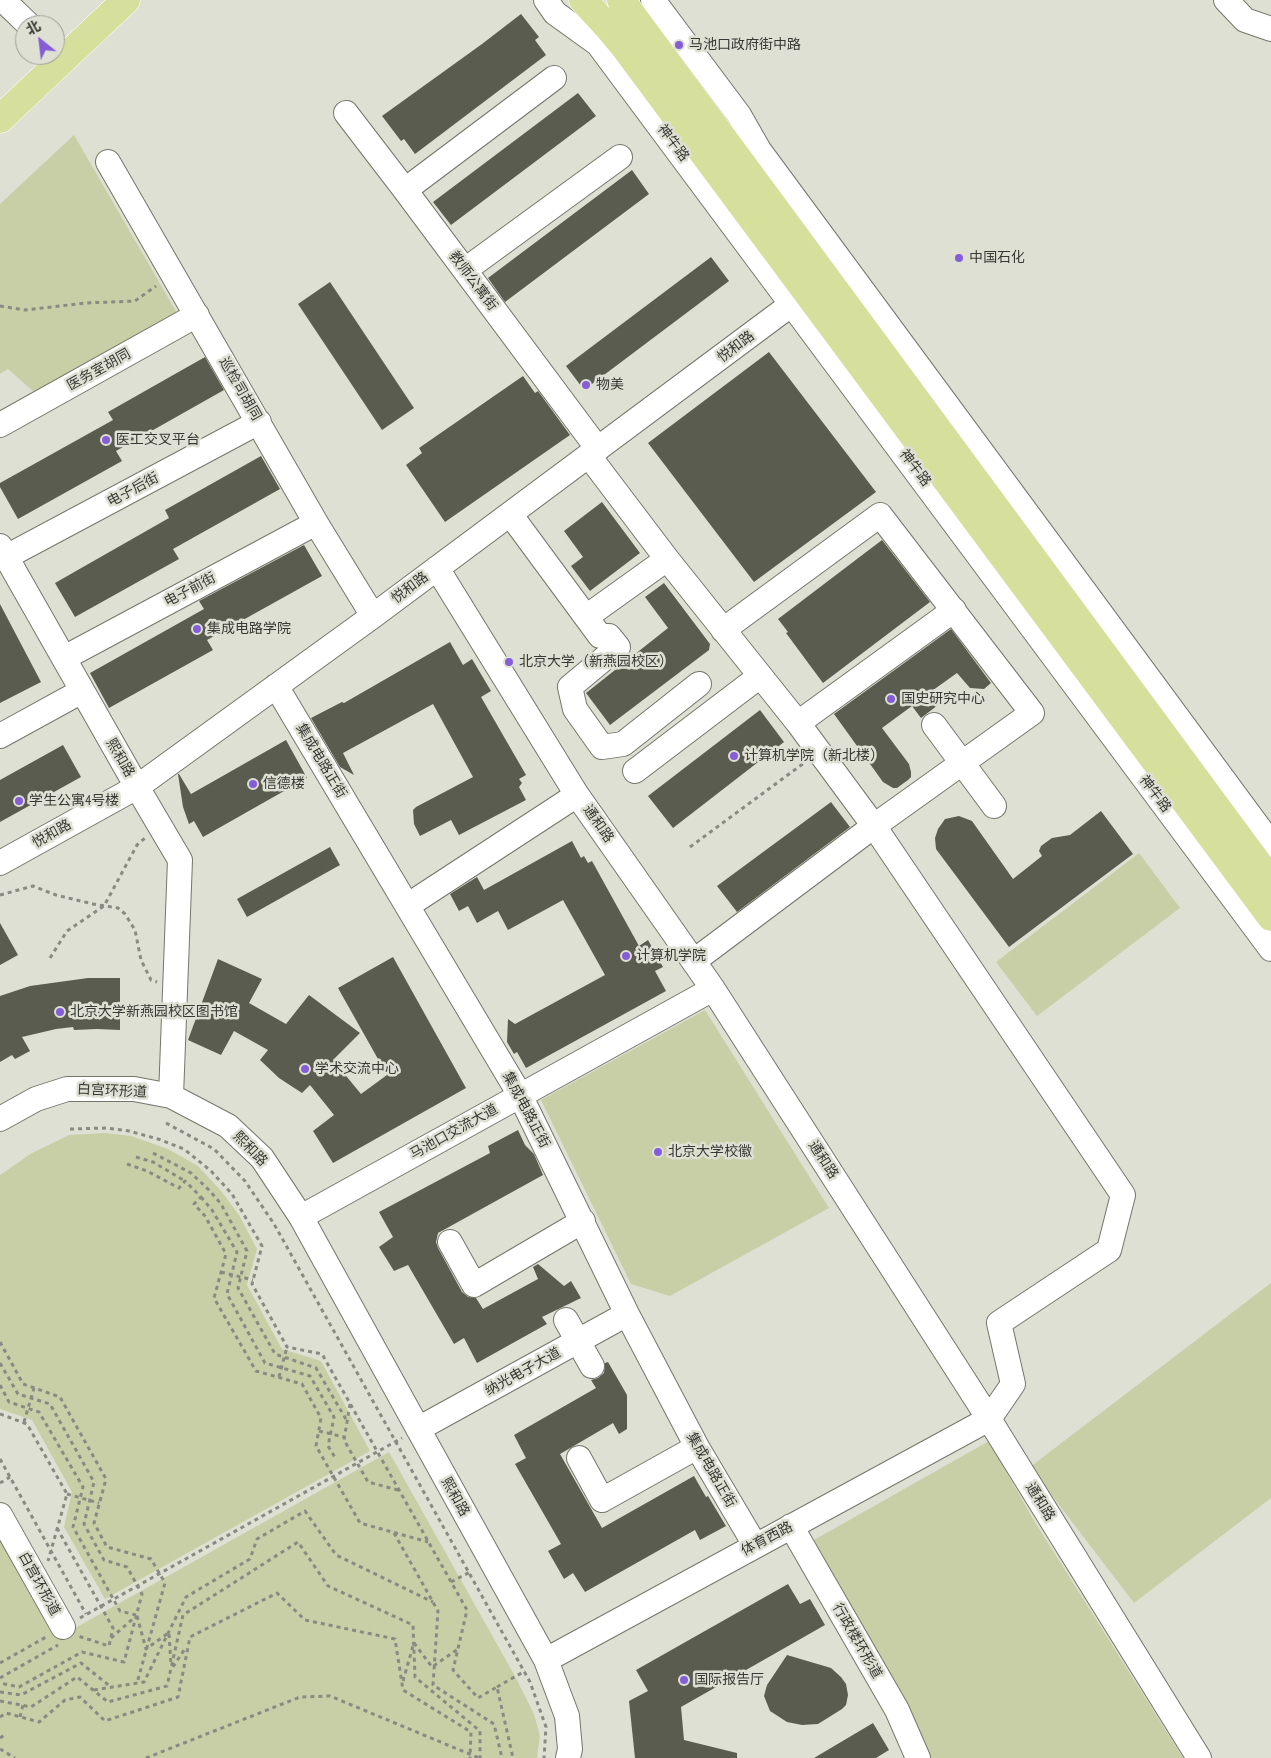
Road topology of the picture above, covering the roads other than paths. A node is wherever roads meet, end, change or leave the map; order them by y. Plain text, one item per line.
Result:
1 (3, 0) edge
2 (126, 0) edge
3 (546, 0) edge
4 (584, 0) edge
5 (621, 0) edge
6 (653, 0) edge
7 (1226, 0) edge
8 (19, 15) edge
9 (1271, 29) edge
10 (65, 50) edge
11 (50, 65) edge
12 (554, 78) dead end
13 (346, 113) dead end
14 (0, 119) edge
15 (620, 157) dead end
16 (108, 162) dead end
17 (405, 190) junction
18 (465, 270) junction
19 (800, 298) junction
20 (198, 316) junction
21 (259, 422) junction
22 (0, 425) edge
23 (594, 452) junction
24 (510, 514) junction
25 (316, 523) junction
26 (3, 552) edge
27 (668, 559) junction
28 (437, 568) junction
29 (954, 610) junction
30 (373, 616) junction
31 (586, 617) junction
32 (723, 630) junction
33 (64, 658) junction
34 (760, 676) junction
35 (699, 684) dead end
36 (276, 686) junction
37 (82, 691) junction
38 (798, 723) junction
39 (934, 725) dead end
40 (0, 736) edge
41 (961, 762) junction
42 (635, 771) dead end
43 (137, 787) junction
44 (578, 795) junction
45 (994, 806) dead end
46 (874, 826) junction
47 (1271, 844) edge
48 (0, 862) edge
49 (1271, 881) edge
50 (407, 906) junction
51 (1271, 917) edge
52 (1271, 949) edge
53 (694, 960) junction
54 (713, 988) junction
55 (520, 1094) junction
56 (171, 1096) junction
57 (0, 1119) edge
58 (301, 1217) junction
59 (583, 1221) junction
60 (450, 1242) dead end
61 (627, 1314) junction
62 (566, 1320) dead end
63 (578, 1342) junction
64 (592, 1366) dead end
65 (989, 1419) junction
66 (418, 1430) junction
67 (697, 1447) junction
68 (578, 1458) dead end
69 (0, 1515) edge
70 (791, 1526) junction
71 (755, 1545) junction
72 (63, 1627) road end
73 (546, 1660) junction
74 (568, 1758) edge
75 (918, 1758) edge
76 (1199, 1758) edge

1 - 8 street
2 - 10 main road
3 - 19 street, 神牛路
4 - 19 main road, 神牛路
5 - 49 main road
6 - 47 street
7 - 9 street
11 - 14 main road
12 - 17 street
13 - 17 street, 教师公寓街
15 - 18 street
16 - 20 street, 巡检司胡同
17 - 18 street, 教师公寓街
18 - 23 street, 教师公寓街
19 - 23 street, 悦和路
19 - 51 main road, 神牛路
19 - 52 street, 神牛路
20 - 21 street, 巡检司胡同
20 - 22 street, 医务室胡同
21 - 25 street, 巡检司胡同
21 - 26 street, 电子后街
23 - 24 street, 悦和路
23 - 27 street, 教师公寓街
24 - 28 street, 悦和路
24 - 31 street
25 - 30 street, 巡检司胡同
25 - 33 street, 电子前街
26 - 33 street, 熙和路
27 - 31 street
27 - 32 street, 教师公寓街
28 - 30 street, 悦和路
28 - 44 street, 通和路
29 - 32 street
29 - 38 street
29 - 41 street
30 - 36 street, 悦和路
31 - 35 street
32 - 34 street, 教师公寓街
33 - 37 street, 熙和路
34 - 38 street, 教师公寓街
34 - 42 street
36 - 43 street, 悦和路
36 - 50 street, 集成电路正街
37 - 40 street
37 - 43 street, 熙和路
38 - 46 street, 教师公寓街
39 - 41 street
41 - 45 street
41 - 46 street
43 - 48 street, 悦和路
43 - 56 street, 熙和路
44 - 50 street
44 - 53 street, 通和路
46 - 53 street
46 - 65 street, 教师公寓街
50 - 55 street, 集成电路正街
53 - 54 street, 通和路
54 - 55 street, 马池口交流大道
54 - 65 street, 通和路
55 - 58 street, 马池口交流大道
55 - 59 street, 集成电路正街
56 - 57 street, 白宫环形道
56 - 58 street, 熙和路
58 - 66 street, 熙和路
59 - 60 street
59 - 61 street, 集成电路正街
61 - 63 street, 纳光电子大道
61 - 67 street, 集成电路正街
62 - 63 street
63 - 64 street
63 - 66 street, 纳光电子大道
65 - 70 street, 体育西路
65 - 76 street, 通和路
66 - 73 street, 熙和路
67 - 68 street
67 - 71 street, 集成电路正街
69 - 72 street, 白宫环形道
70 - 71 street, 体育西路
70 - 75 street, 行政楼环形道
71 - 73 street, 体育西路
73 - 74 street, 熙和路

